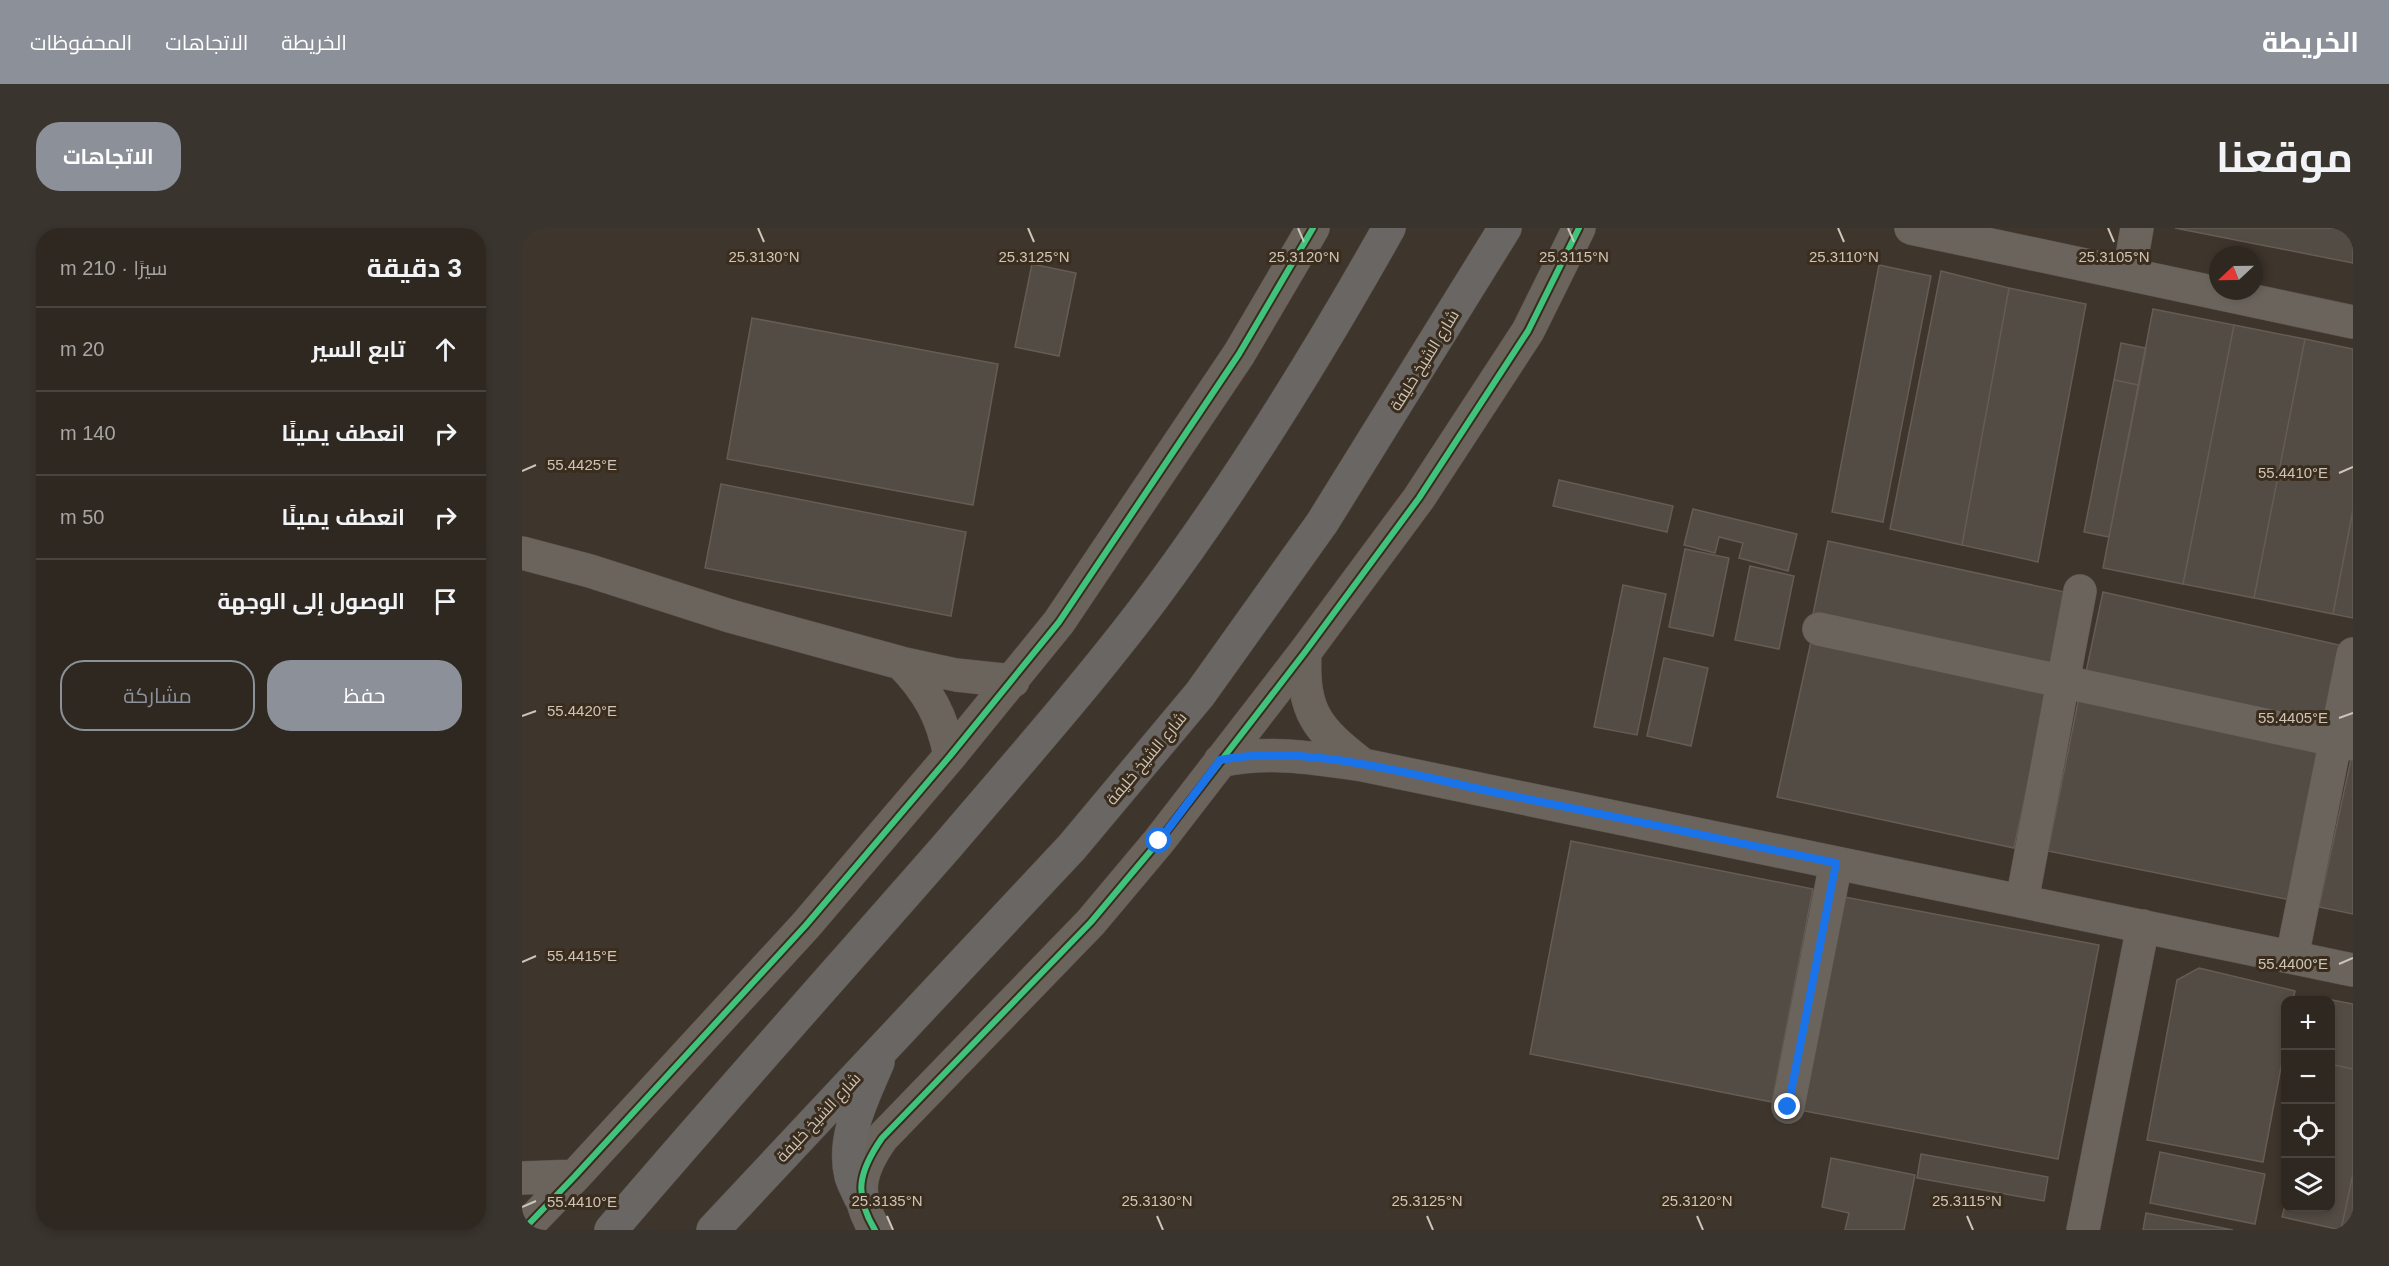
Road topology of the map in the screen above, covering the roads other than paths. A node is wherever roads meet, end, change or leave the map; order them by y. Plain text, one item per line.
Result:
1 (1313, 228) edge
2 (1389, 228) edge
3 (1504, 228) edge
4 (1579, 228) edge
5 (1911, 228) edge
6 (2137, 228) edge
7 (2129, 274) junction
8 (2353, 322) edge
9 (522, 553) edge
10 (2080, 591) dead end
11 (1819, 629) dead end
12 (1305, 652) junction
13 (2353, 654) edge
14 (901, 663) junction
15 (1013, 681) junction
16 (2063, 681) junction
17 (2344, 742) edge
18 (950, 756) junction
19 (1220, 760) junction
20 (1363, 765) junction
21 (1836, 863) junction
22 (2022, 901) junction
23 (2143, 926) junction
24 (2292, 957) junction
25 (2353, 970) edge
26 (885, 1045) junction
27 (1788, 1107) dead end
28 (575, 1176) junction
29 (522, 1178) edge
30 (860, 1197) junction
31 (523, 1230) edge
32 (611, 1230) edge
33 (713, 1230) edge
34 (875, 1230) edge
35 (2083, 1230) edge

1 - 15 street
2 - 32 highway
3 - 26 highway, شارع الشيخ خليفة
4 - 12 street
5 - 7 street
6 - 7 street
7 - 8 street
9 - 14 street
10 - 16 street
11 - 16 street
12 - 19 street
12 - 20 street
13 - 17 street
14 - 15 street
14 - 18 street
15 - 18 street
16 - 17 street
16 - 22 street
17 - 24 street
18 - 28 street
19 - 20 street
19 - 30 street
20 - 21 street
21 - 22 street
21 - 27 street
22 - 23 street
23 - 24 street
23 - 35 street
24 - 25 street
26 - 30 highway
26 - 33 highway, شارع الشيخ خليفة
28 - 29 street
28 - 31 street
30 - 34 street

